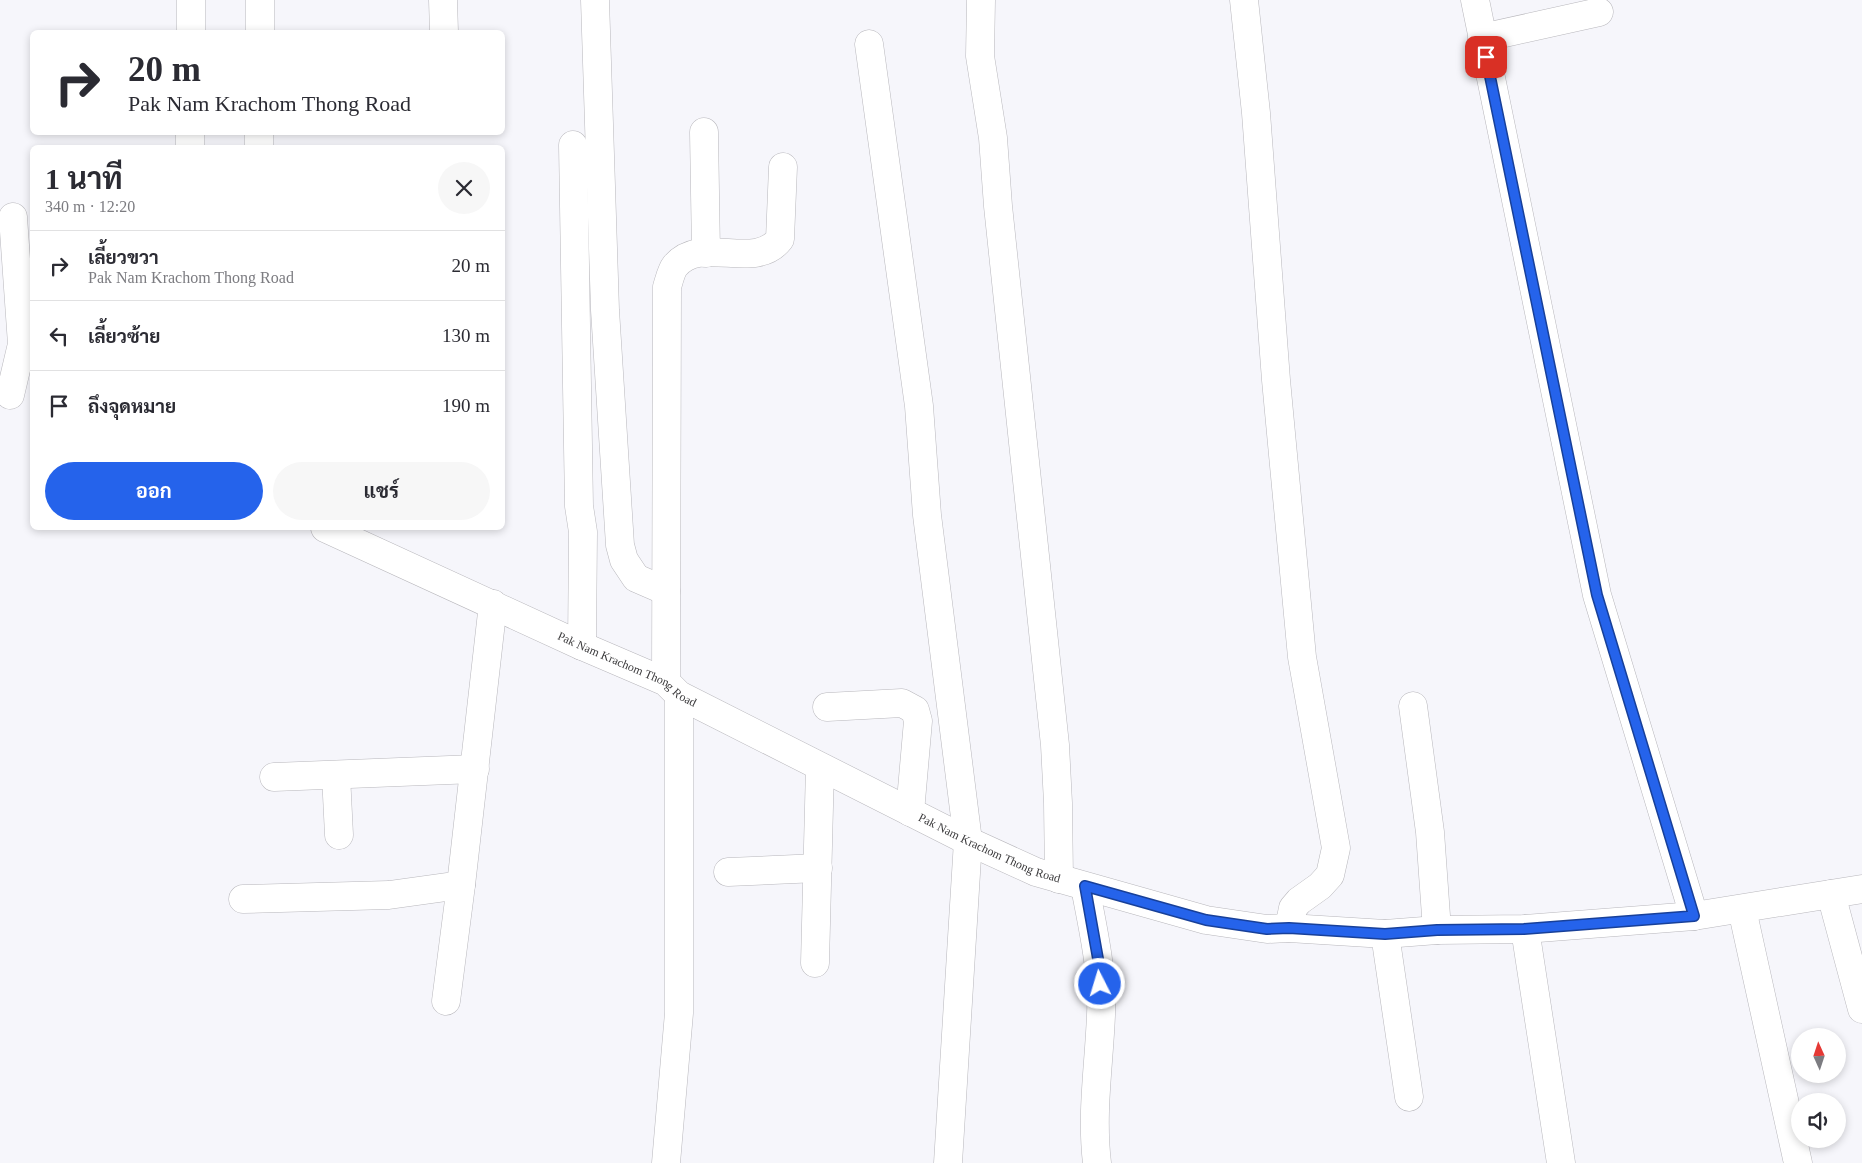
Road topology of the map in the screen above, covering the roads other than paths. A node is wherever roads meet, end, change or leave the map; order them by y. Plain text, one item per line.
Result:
1 (191, 0) edge
2 (260, 0) edge
3 (443, 0) edge
4 (595, 0) edge
5 (982, 0) edge
6 (1244, 0) edge
7 (1474, 0) edge
8 (1599, 12) dead end
9 (191, 30) edge
10 (260, 30) edge
11 (444, 30) edge
12 (1482, 38) junction
13 (868, 44) dead end
14 (704, 132) dead end
15 (573, 145) dead end
16 (783, 167) dead end
17 (13, 217) dead end
18 (706, 253) junction
19 (14, 397) edge
20 (329, 530) edge
21 (666, 591) junction
22 (493, 604) junction
23 (582, 646) junction
24 (673, 688) junction
25 (1413, 706) dead end
26 (827, 707) dead end
27 (820, 766) junction
28 (475, 769) junction
29 (336, 775) junction
30 (274, 777) dead end
31 (910, 812) junction
32 (339, 834) dead end
33 (968, 841) junction
34 (818, 868) junction
35 (728, 872) dead end
36 (1059, 879) junction
37 (461, 885) junction
38 (1085, 886) junction
39 (1862, 890) edge
40 (1831, 894) junction
41 (242, 899) dead end
42 (1742, 909) junction
43 (1694, 916) junction
44 (1289, 928) junction
45 (1524, 929) junction
46 (1437, 930) junction
47 (1385, 934) junction
48 (815, 963) dead end
49 (446, 1001) dead end
50 (1862, 1009) edge
51 (1409, 1097) dead end
52 (666, 1163) edge
53 (948, 1163) edge
54 (1097, 1163) edge
55 (1561, 1163) edge
56 (1798, 1163) edge

1 - 9 street
2 - 10 street
3 - 11 street
4 - 21 street
5 - 36 street
6 - 44 street
7 - 12 street
8 - 12 street
12 - 43 street
13 - 33 street
14 - 18 street
15 - 23 street
16 - 18 street
17 - 19 street
18 - 21 street
20 - 22 street, Pak Nam Krachom Thong Road
21 - 24 street
22 - 23 street, Pak Nam Krachom Thong Road
22 - 28 street
23 - 24 street, Pak Nam Krachom Thong Road
24 - 27 street, Pak Nam Krachom Thong Road
24 - 52 street
25 - 46 street
26 - 31 street
27 - 31 street, Pak Nam Krachom Thong Road
27 - 34 street
28 - 29 street
28 - 37 street
29 - 30 street
29 - 32 street
31 - 33 street, Pak Nam Krachom Thong Road
33 - 36 street, Pak Nam Krachom Thong Road
33 - 53 street
34 - 35 street
34 - 48 street
36 - 38 street, Pak Nam Krachom Thong Road
37 - 41 street
37 - 49 street
38 - 44 street, Pak Nam Krachom Thong Road
38 - 54 street
39 - 40 street, Pak Nam Krachom Thong Road
40 - 42 street, Pak Nam Krachom Thong Road
40 - 50 street
42 - 43 street, Pak Nam Krachom Thong Road
42 - 56 street
43 - 45 street, Pak Nam Krachom Thong Road
44 - 47 street, Pak Nam Krachom Thong Road
45 - 46 street, Pak Nam Krachom Thong Road
45 - 55 street
46 - 47 street, Pak Nam Krachom Thong Road
47 - 51 street

